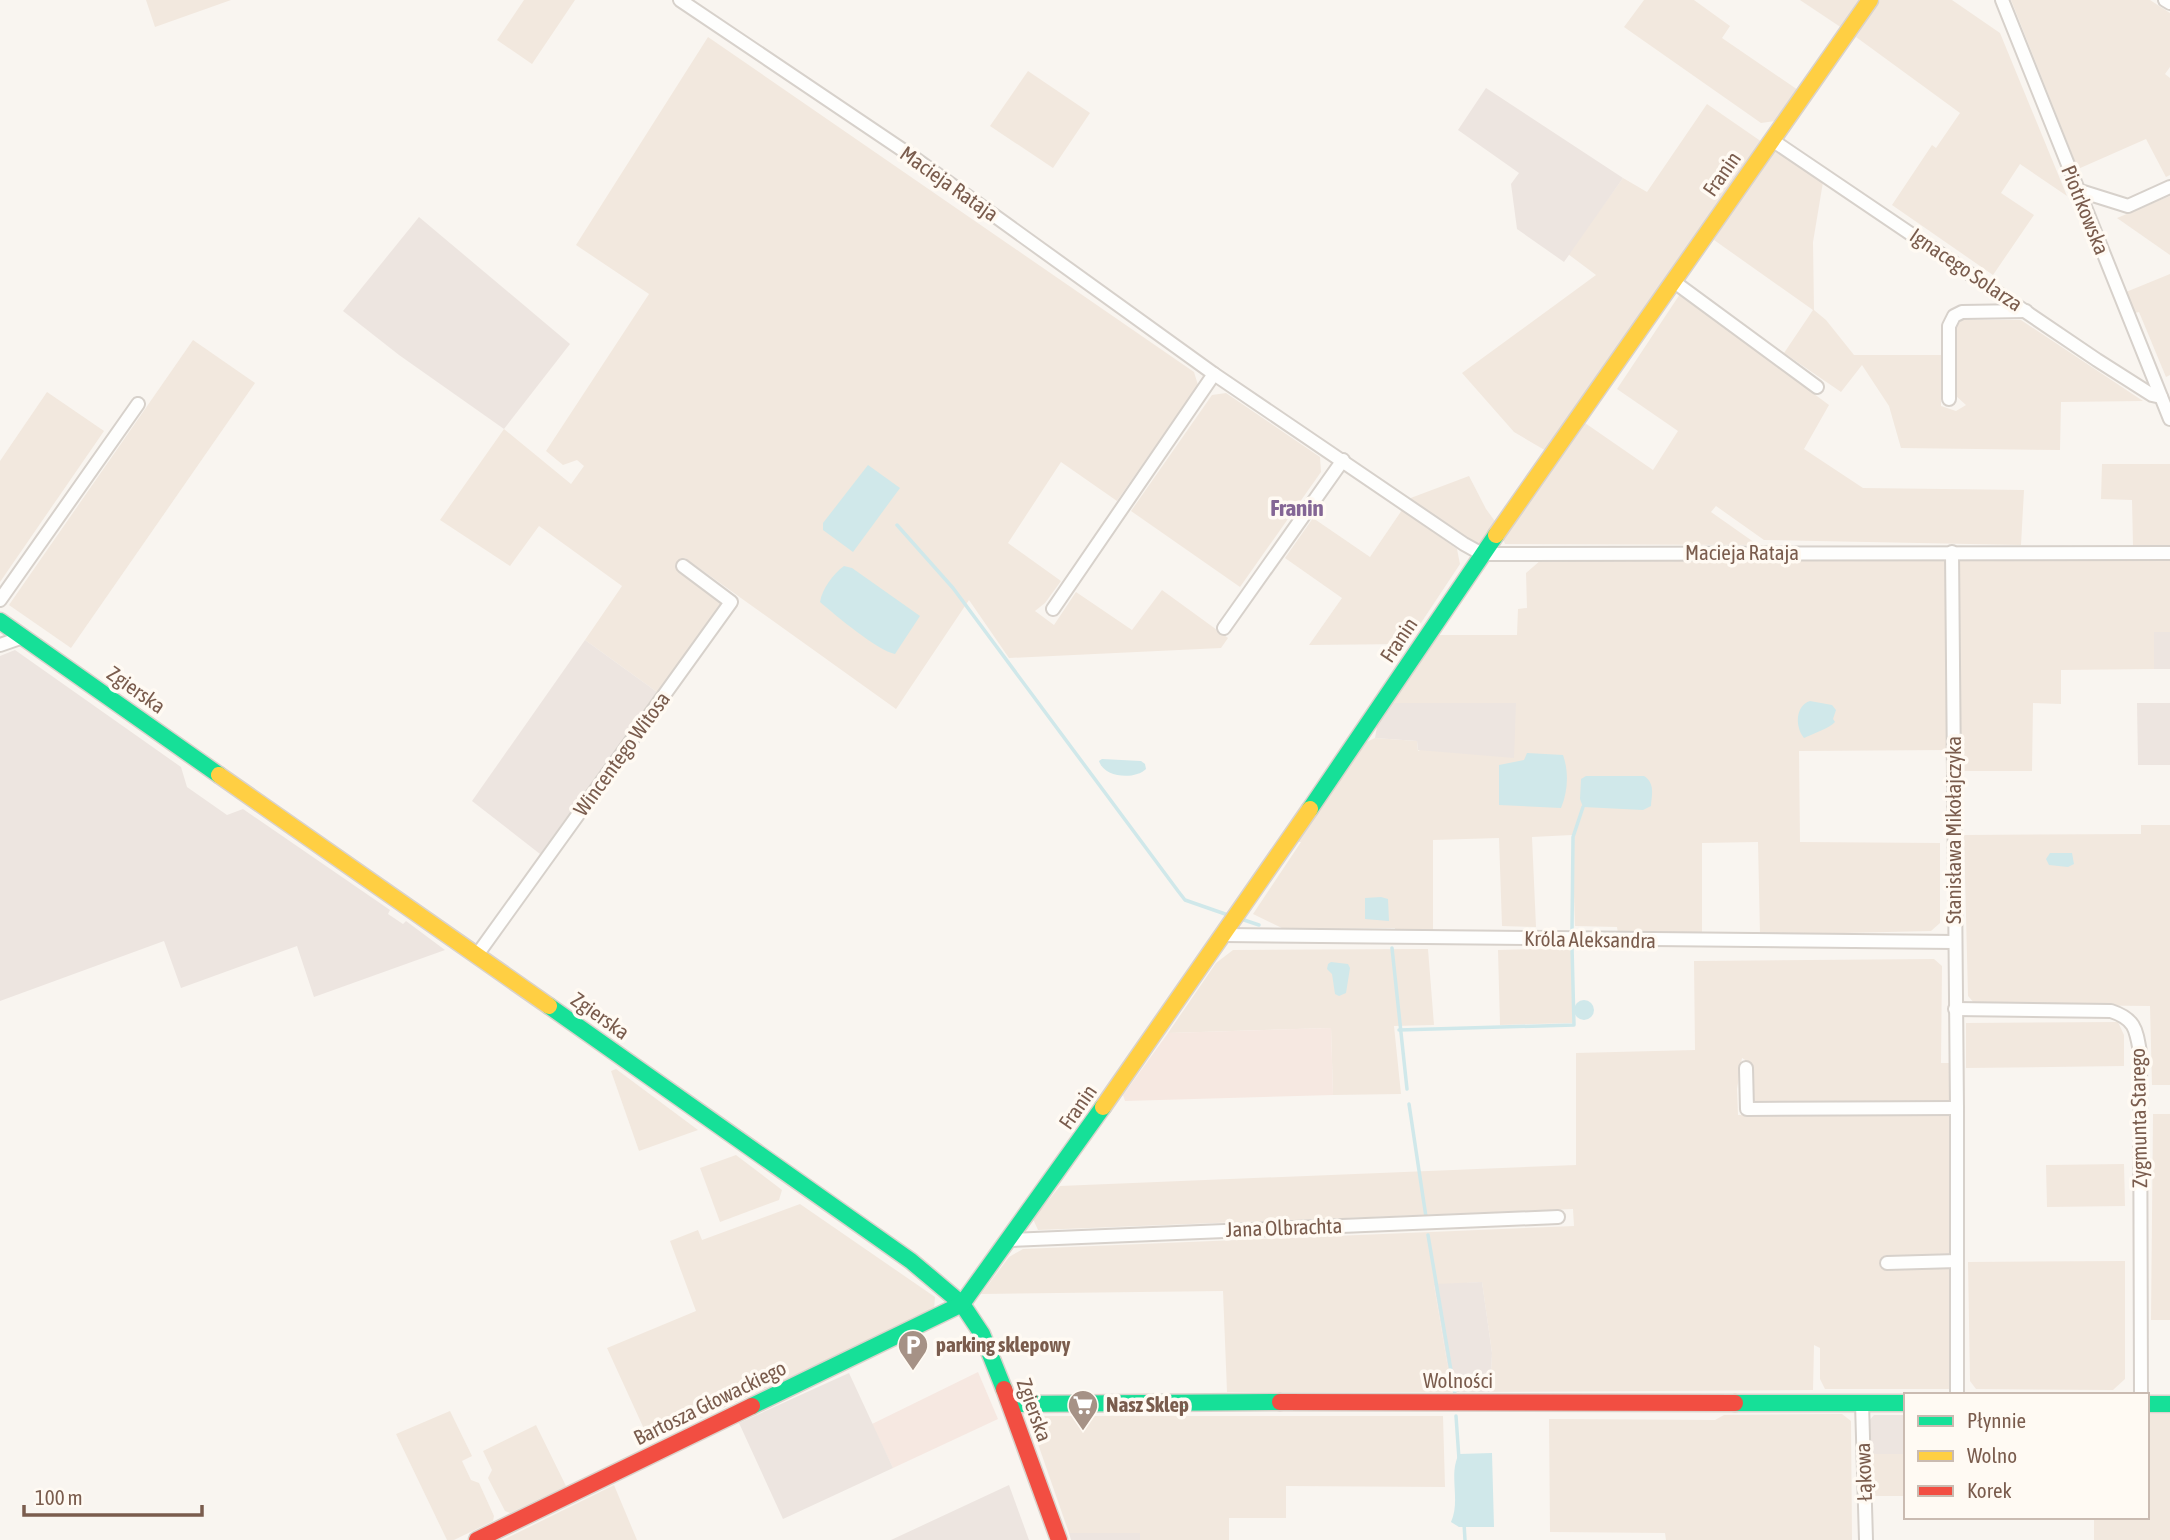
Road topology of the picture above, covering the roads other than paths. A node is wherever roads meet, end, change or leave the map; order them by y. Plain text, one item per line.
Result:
1 (680, 0) edge
2 (1870, 0) edge
3 (2003, 0) edge
4 (2165, 0) edge
5 (2170, 3) edge
6 (1772, 140) junction
7 (2170, 187) edge
8 (2077, 190) junction
9 (1673, 281) junction
10 (2026, 311) junction
11 (1214, 374) junction
12 (1817, 387) dead end
13 (2161, 397) junction
14 (1949, 400) dead end
15 (138, 404) dead end
16 (2170, 419) edge
17 (1343, 460) junction
18 (1952, 552) junction
19 (2170, 553) edge
20 (1482, 554) junction
21 (683, 566) dead end
22 (0, 600) edge
23 (1053, 609) dead end
24 (0, 621) edge
25 (1224, 628) dead end
26 (23, 637) junction
27 (0, 645) edge
28 (1224, 935) junction
29 (1955, 942) junction
30 (477, 955) junction
31 (1955, 1009) junction
32 (1746, 1068) dead end
33 (1957, 1108) junction
34 (1558, 1217) dead end
35 (1010, 1240) junction
36 (1957, 1261) junction
37 (1887, 1263) dead end
38 (962, 1304) junction
39 (1957, 1393) edge
40 (2141, 1393) edge
41 (1862, 1403) junction
42 (1010, 1404) junction
43 (1904, 1404) edge
44 (2149, 1404) edge
45 (2170, 1404) edge
46 (477, 1540) edge
47 (1059, 1540) edge
48 (1866, 1540) edge

1 - 11 street, Macieja Rataja
2 - 6 street, Franin
3 - 8 street, Piotrkowska
4 - 5 street
6 - 9 street, Franin
6 - 10 street, Ignacego Solarza
7 - 8 street
8 - 13 street, Piotrkowska
9 - 12 street
9 - 20 street, Franin
10 - 13 street, Ignacego Solarza
10 - 14 street
11 - 17 street, Macieja Rataja
11 - 23 street
13 - 16 street, Piotrkowska
15 - 22 street
17 - 20 street, Macieja Rataja
17 - 25 street
18 - 19 street, Macieja Rataja
18 - 20 street, Macieja Rataja
18 - 29 street, Stanisława Mikołajczyka
20 - 28 street, Franin
21 - 30 street, Wincentego Witosa
24 - 26 street, Zgierska
26 - 27 street
26 - 30 street, Zgierska
28 - 29 street, Króla Aleksandra
28 - 35 street, Franin
29 - 31 street, Stanisława Mikołajczyka
30 - 38 street, Zgierska
31 - 33 street, Stanisława Mikołajczyka
31 - 40 street, Zygmunta Starego
32 - 33 street
33 - 36 street, Stanisława Mikołajczyka
34 - 35 street, Jana Olbrachta
35 - 38 street, Franin
36 - 37 street
36 - 39 street, Stanisława Mikołajczyka
38 - 42 street, Zgierska
38 - 46 street, Bartosza Głowackiego
41 - 42 street, Wolności
41 - 43 street, Wolności
41 - 48 street, Łąkowa
42 - 47 street, Zgierska
44 - 45 street

